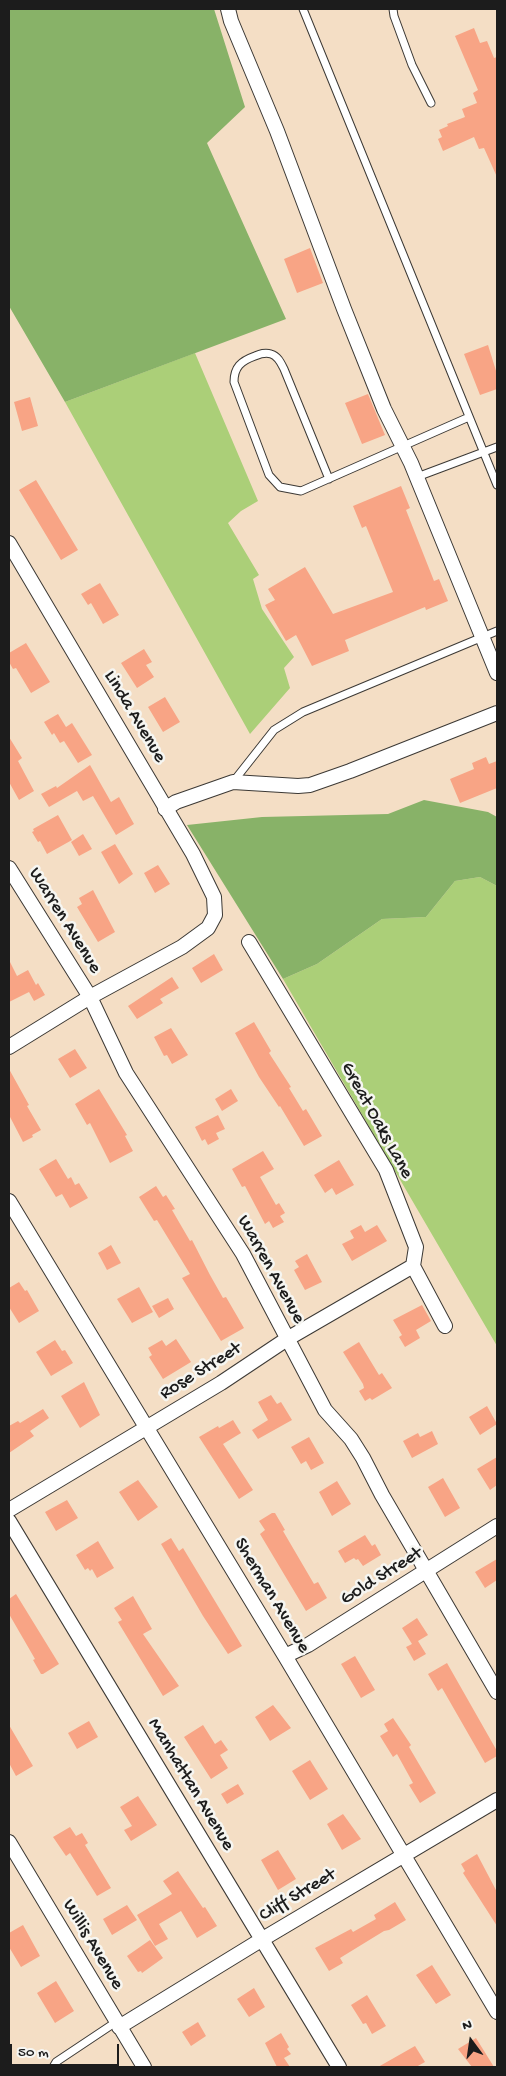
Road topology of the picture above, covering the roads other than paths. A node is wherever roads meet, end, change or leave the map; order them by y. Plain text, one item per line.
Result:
1 (228, 9) edge
2 (303, 9) edge
3 (393, 9) edge
4 (431, 103) dead end
5 (469, 417) junction
6 (404, 447) junction
7 (497, 447) edge
8 (484, 452) junction
9 (417, 477) junction
10 (330, 479) junction
11 (497, 485) edge
12 (9, 543) edge
13 (497, 631) edge
14 (483, 638) junction
15 (497, 673) edge
16 (497, 713) edge
17 (233, 782) junction
18 (165, 808) junction
19 (9, 868) edge
20 (249, 942) dead end
21 (90, 998) junction
22 (9, 1047) edge
23 (9, 1201) edge
24 (413, 1266) junction
25 (446, 1326) dead end
26 (288, 1339) junction
27 (147, 1428) junction
28 (9, 1510) edge
29 (9, 1521) edge
30 (497, 1526) edge
31 (426, 1572) junction
32 (285, 1656) junction
33 (497, 1692) edge
34 (497, 1800) edge
35 (9, 1842) edge
36 (404, 1855) junction
37 (261, 1940) junction
38 (497, 2012) edge
39 (118, 2024) junction
40 (55, 2065) edge
41 (144, 2067) edge
42 (339, 2067) edge

1 - 6 street
2 - 5 lane
3 - 4 lane
5 - 6 lane
5 - 8 lane
6 - 9 street
6 - 10 lane
7 - 8 lane
8 - 9 lane
8 - 11 lane
9 - 14 street
10 - 10 lane
12 - 18 street, Linda Avenue
13 - 14 lane
14 - 15 street
14 - 17 lane
16 - 17 street
17 - 18 street
18 - 21 street, Linda Avenue
19 - 21 street, Warren Avenue
20 - 24 street, Great Oaks Lane
21 - 22 street
21 - 26 street, Warren Avenue
23 - 27 street, Sherman Avenue
24 - 25 street
24 - 26 street, Rose Street
26 - 27 street, Rose Street
26 - 31 street, Warren Avenue
27 - 28 street, Rose Street
27 - 32 street, Sherman Avenue
29 - 37 street, Manhattan Avenue
30 - 31 street, Gold Street
31 - 32 street, Gold Street
31 - 33 street, Warren Avenue
32 - 36 street, Sherman Avenue
34 - 36 street, Cliff Street
35 - 39 street, Willis Avenue
36 - 37 street, Cliff Street
36 - 38 street, Sherman Avenue
37 - 39 street, Cliff Street
37 - 42 street, Manhattan Avenue
39 - 40 lane, Cliff Street
39 - 41 street, Willis Avenue

